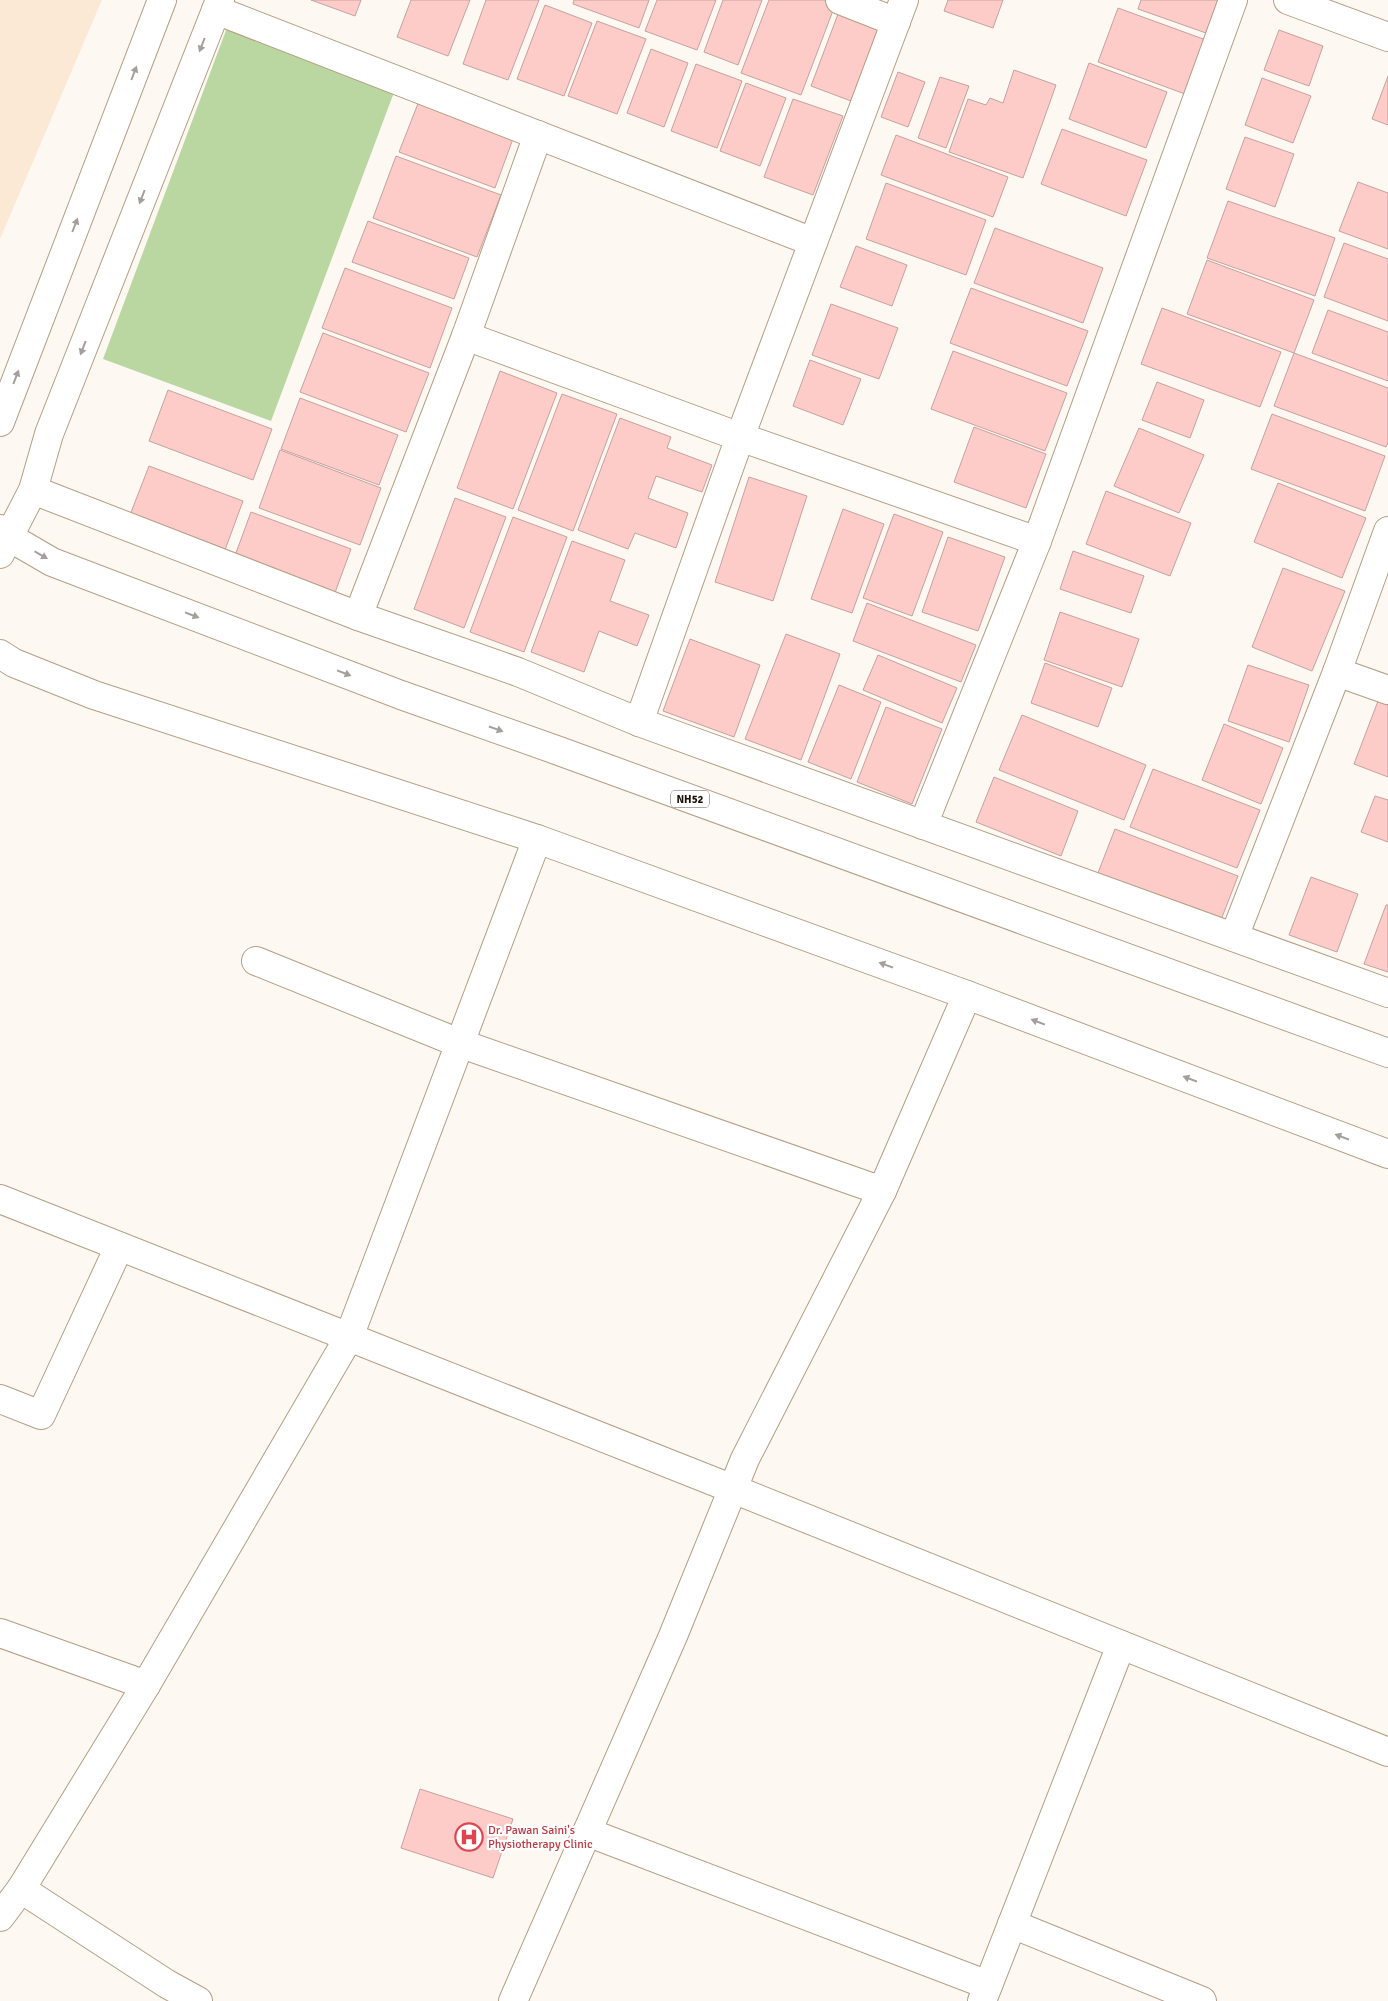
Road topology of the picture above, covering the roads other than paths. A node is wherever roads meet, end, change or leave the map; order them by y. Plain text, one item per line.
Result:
1 (162, 0) edge
2 (840, 0) edge
3 (1233, 0) edge
4 (1288, 0) edge
5 (218, 5) edge
6 (900, 11) edge
7 (1388, 37) edge
8 (538, 135) junction
9 (813, 242) junction
10 (466, 336) junction
11 (0, 422) edge
12 (740, 437) junction
13 (33, 490) junction
14 (1388, 531) edge
15 (3, 540) edge
16 (1037, 541) junction
17 (358, 616) junction
18 (0, 654) edge
19 (1337, 672) junction
20 (1388, 690) edge
21 (639, 722) junction
22 (923, 825) junction
23 (537, 838) junction
24 (1234, 937) junction
25 (256, 962) dead end
26 (1388, 993) edge
27 (967, 995) junction
28 (459, 1043) junction
29 (1388, 1053) edge
30 (1388, 1154) edge
31 (882, 1191) junction
32 (0, 1200) edge
33 (119, 1247) junction
34 (349, 1337) junction
35 (0, 1399) edge
36 (733, 1489) junction
37 (0, 1633) edge
38 (1121, 1645) junction
39 (146, 1685) junction
40 (1388, 1752) edge
41 (587, 1832) junction
42 (21, 1889) junction
43 (0, 1917) edge
44 (1012, 1924) junction
45 (985, 1993) edge
46 (198, 2001) edge
47 (512, 2001) edge
48 (1202, 2001) edge

11 -> 1 main road
2 - 6 main road
3 - 16 main road
4 - 7 main road
5 - 8 main road
5 -> 13 main road
6 - 9 main road
8 - 9 main road
8 - 10 main road
9 - 12 main road
10 - 12 main road
10 - 17 main road
12 - 16 main road
12 - 21 main road
13 - 15 main road
13 - 17 main road
14 - 19 main road
15 -> 29 main road, NH52
16 - 22 main road
17 - 21 main road
18 - 23 main road
19 - 20 main road
19 - 24 main road
21 - 22 main road
22 - 24 main road
27 -> 23 main road
23 - 28 main road
24 - 26 main road
25 - 28 main road
30 -> 27 main road
27 - 31 main road
28 - 31 main road
28 - 34 main road
31 - 36 main road
32 - 33 main road
33 - 34 main road
33 - 35 main road
34 - 36 main road
34 - 39 main road
36 - 38 main road
36 - 41 main road
37 - 39 main road
38 - 40 main road
38 - 44 main road
39 - 42 main road
41 - 45 main road
41 - 47 main road
42 - 43 main road
42 - 46 main road
44 - 45 main road
44 - 48 main road

